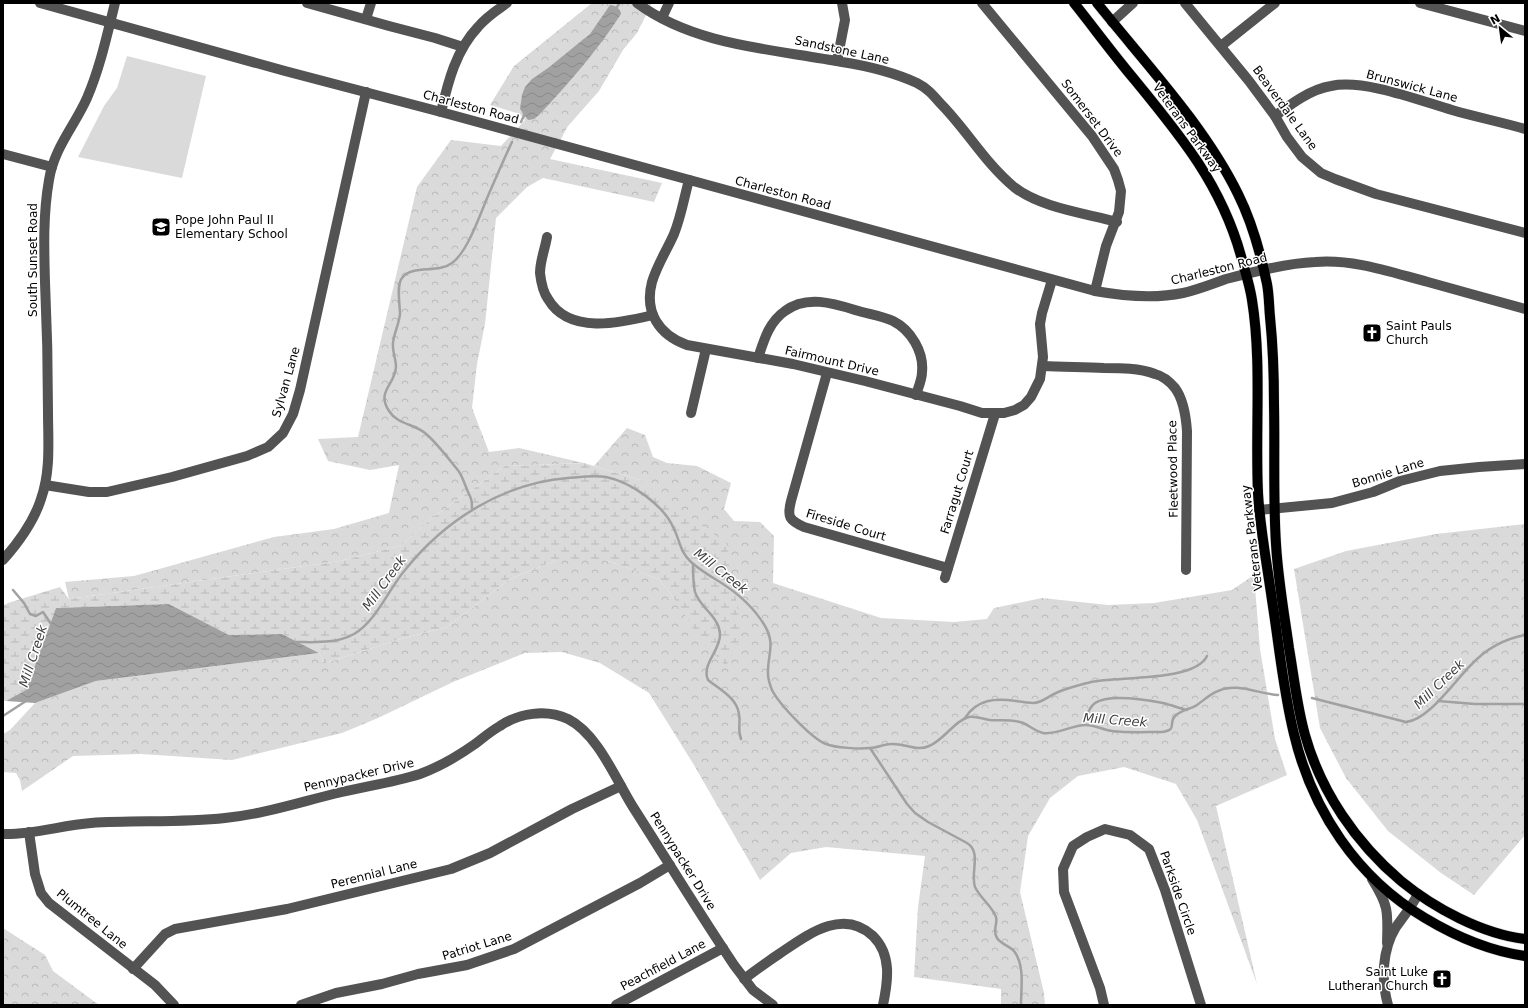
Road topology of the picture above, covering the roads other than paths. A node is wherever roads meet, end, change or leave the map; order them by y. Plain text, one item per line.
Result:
1 (40, 3) edge
2 (115, 3) edge
3 (307, 3) edge
4 (371, 3) edge
5 (507, 3) edge
6 (637, 3) edge
7 (669, 3) edge
8 (842, 3) edge
9 (982, 3) edge
10 (1074, 3) edge
11 (1097, 3) edge
12 (1133, 3) edge
13 (1185, 3) edge
14 (1275, 3) edge
15 (1420, 3) edge
16 (662, 18) junction
17 (366, 19) junction
18 (1112, 22) junction
19 (110, 23) junction
20 (1525, 31) edge
21 (1221, 46) junction
22 (463, 47) junction
23 (837, 61) junction
24 (366, 92) junction
25 (441, 112) junction
26 (1275, 116) junction
27 (1525, 129) edge
28 (3, 154) edge
29 (52, 166) junction
30 (689, 180) junction
31 (1116, 222) junction
32 (1525, 233) edge
33 (547, 237) dead end
34 (1264, 271) junction
35 (1246, 275) junction
36 (1052, 280) junction
37 (1095, 291) junction
38 (1525, 309) edge
39 (653, 315) junction
40 (706, 349) junction
41 (758, 358) junction
42 (1043, 366) junction
43 (827, 373) junction
44 (916, 395) junction
45 (691, 413) dead end
46 (995, 414) junction
47 (1525, 464) edge
48 (45, 486) junction
49 (1275, 509) junction
50 (1259, 510) junction
51 (3, 560) edge
52 (1186, 570) dead end
53 (946, 573) joint
54 (620, 786) junction
55 (29, 832) junction
56 (3, 834) edge
57 (670, 864) junction
58 (1370, 875) junction
59 (1418, 894) junction
60 (1410, 909) junction
61 (1525, 939) edge
62 (723, 948) junction
63 (1387, 949) junction
64 (1525, 956) edge
65 (133, 969) junction
66 (744, 978) junction
67 (174, 1005) edge
68 (301, 1005) edge
69 (616, 1005) edge
70 (772, 1005) edge
71 (884, 1005) edge
72 (1104, 1005) edge
73 (1201, 1005) edge
74 (1388, 1005) edge

1 - 19 street, Charleston Road
2 - 19 street, South Sunset Road
3 - 17 street
4 - 17 street
5 - 22 street
6 - 16 street, Sandstone Lane
7 - 16 street
8 - 23 street
9 - 31 street, Somerset Drive
10 - 35 main road, Veterans Parkway
11 - 18 main road, Veterans Parkway
12 - 18 street
13 - 21 street, Beaverdale Lane
14 - 21 street
15 - 20 street
16 - 23 street, Sandstone Lane
17 - 22 street
18 - 34 main road, Veterans Parkway
19 - 24 street, Charleston Road
19 - 29 street, South Sunset Road
21 - 26 street, Beaverdale Lane
22 - 25 street
23 - 31 street, Sandstone Lane
24 - 25 street, Charleston Road
24 - 48 street, Sylvan Lane
25 - 30 street, Charleston Road
26 - 27 street, Brunswick Lane
26 - 32 street, Beaverdale Lane
28 - 29 street
29 - 48 street, South Sunset Road
30 - 36 street, Charleston Road
30 - 39 street, Fairmount Drive
31 - 37 street, Somerset Drive
33 - 39 street
34 - 35 street, Charleston Road
34 - 38 street, Charleston Road
34 - 49 main road, Veterans Parkway
35 - 37 street, Charleston Road
35 - 50 main road, Veterans Parkway
36 - 37 street, Charleston Road
36 - 42 street, Fairmount Drive
39 - 40 street, Fairmount Drive
40 - 41 street, Fairmount Drive
40 - 45 street
41 - 43 street, Fairmount Drive
41 - 44 street
42 - 46 street, Fairmount Drive
42 - 52 street, Fleetwood Place
43 - 44 street, Fairmount Drive
43 - 53 street, Fireside Court
44 - 46 street, Fairmount Drive
46 - 53 street, Farragut Court
47 - 49 street, Bonnie Lane
48 - 51 street, South Sunset Road
49 - 50 street, Bonnie Lane
49 - 59 main road, Veterans Parkway
50 - 58 main road, Veterans Parkway
54 - 55 street, Pennypacker Drive
54 - 57 street, Pennypacker Drive
54 - 65 street, Perennial Lane
55 - 56 street, Pennypacker Drive
55 - 65 street, Plumtree Lane
57 - 62 street, Pennypacker Drive
57 - 68 street, Patriot Lane
58 - 60 main road, Veterans Parkway
58 - 63 street
59 - 60 street
59 - 61 main road, Veterans Parkway
60 - 63 street
60 - 64 main road, Veterans Parkway
62 - 66 street, Pennypacker Drive
62 - 69 street, Peachfield Lane
63 - 74 street
65 - 67 street, Plumtree Lane
66 - 70 street, Pennypacker Drive
66 - 71 street
72 - 73 street, Parkside Circle

